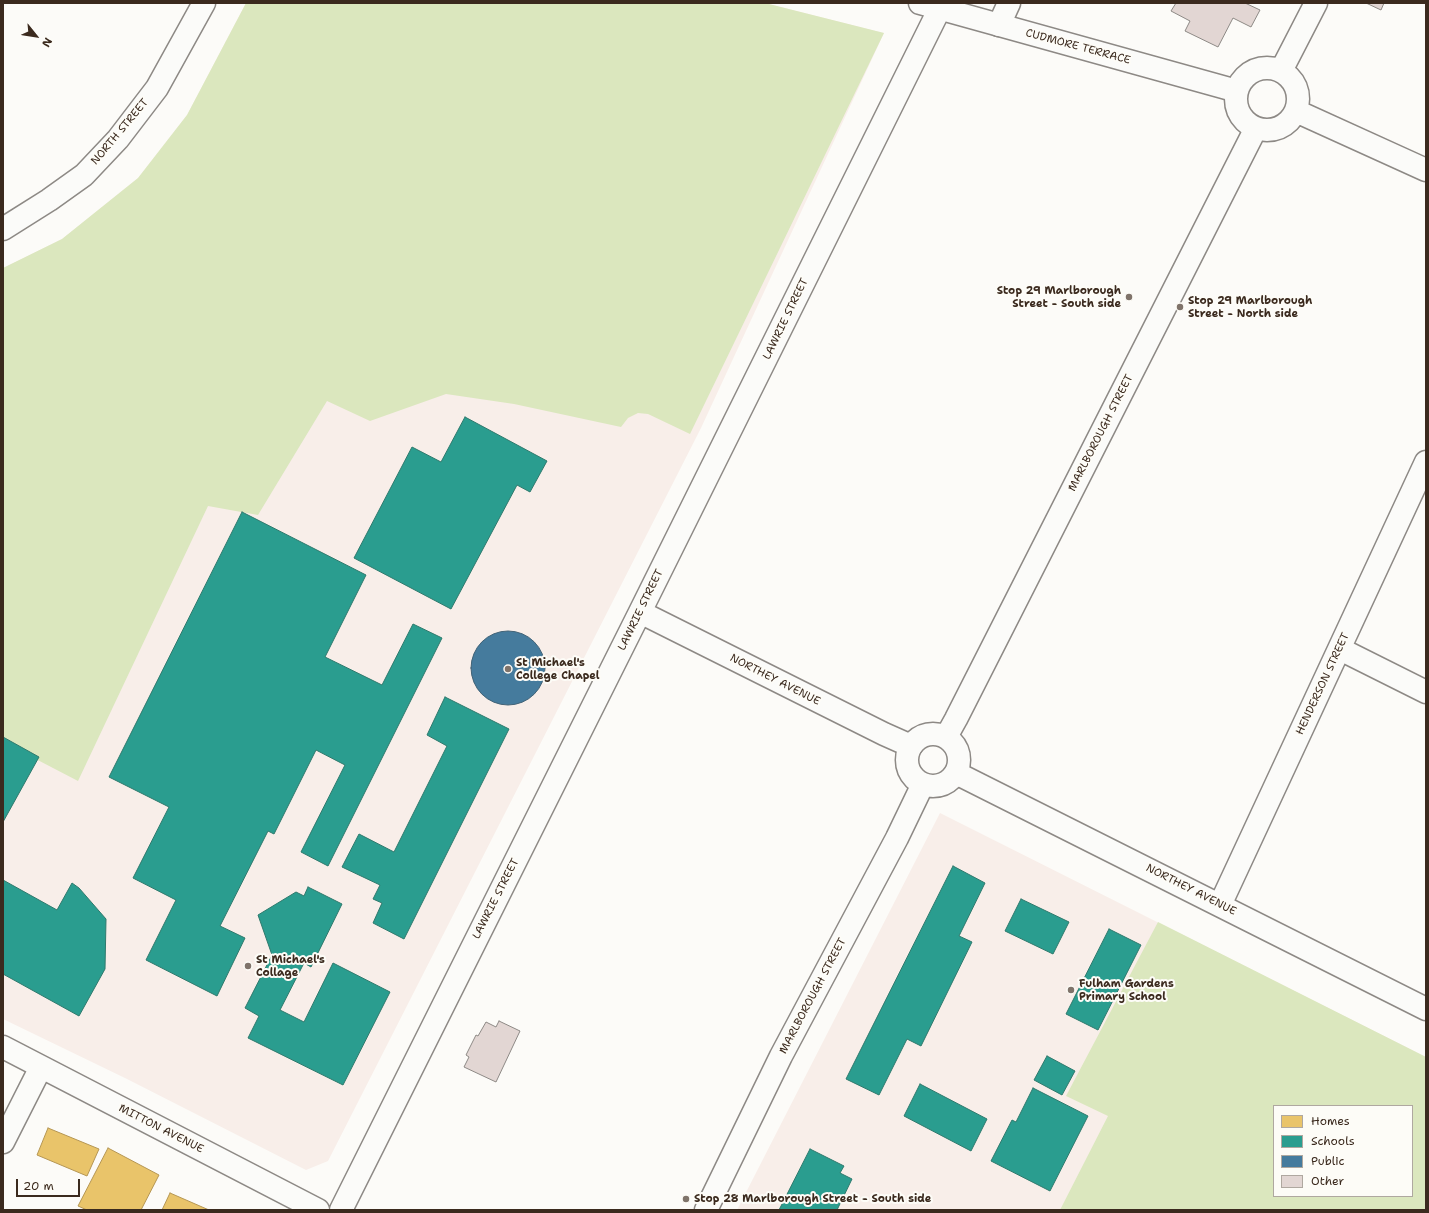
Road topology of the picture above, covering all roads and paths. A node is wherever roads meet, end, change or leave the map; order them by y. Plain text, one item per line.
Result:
1 (204, 3) edge
2 (1009, 3) edge
3 (1316, 3) edge
4 (930, 6) edge
5 (999, 25) junction
6 (1281, 71) junction
7 (1237, 91) junction
8 (1296, 111) junction
9 (1256, 128) junction
10 (1426, 170) edge
11 (3, 229) edge
12 (1426, 462) edge
13 (640, 612) junction
14 (1340, 649) junction
15 (1426, 692) edge
16 (946, 737) junction
17 (911, 746) junction
18 (956, 773) junction
19 (922, 784) junction
20 (1220, 905) junction
21 (1426, 1009) edge
22 (3, 1047) edge
23 (41, 1067) junction
24 (3, 1142) edge
25 (318, 1210) edge
26 (340, 1210) edge
27 (706, 1210) edge

1 - 11 street, NORTH STREET
2 - 5 street
3 - 6 street
4 - 5 street, CUDMORE TERRACE
4 - 13 street, LAWRIE STREET
5 - 7 street, CUDMORE TERRACE
6 - 7 street
6 - 8 street
7 - 9 street
8 - 9 street
8 - 10 street
9 - 16 street, MARLBOROUGH STREET
12 - 14 street, HENDERSON STREET
13 - 17 street, NORTHEY AVENUE
13 - 26 street, LAWRIE STREET
14 - 15 street
14 - 20 street, HENDERSON STREET
16 - 17 street
16 - 18 street
17 - 19 street
18 - 19 street
18 - 20 street, NORTHEY AVENUE
19 - 27 street, MARLBOROUGH STREET
20 - 21 street, NORTHEY AVENUE
22 - 23 street, MITTON AVENUE
23 - 24 street
23 - 25 street, MITTON AVENUE

